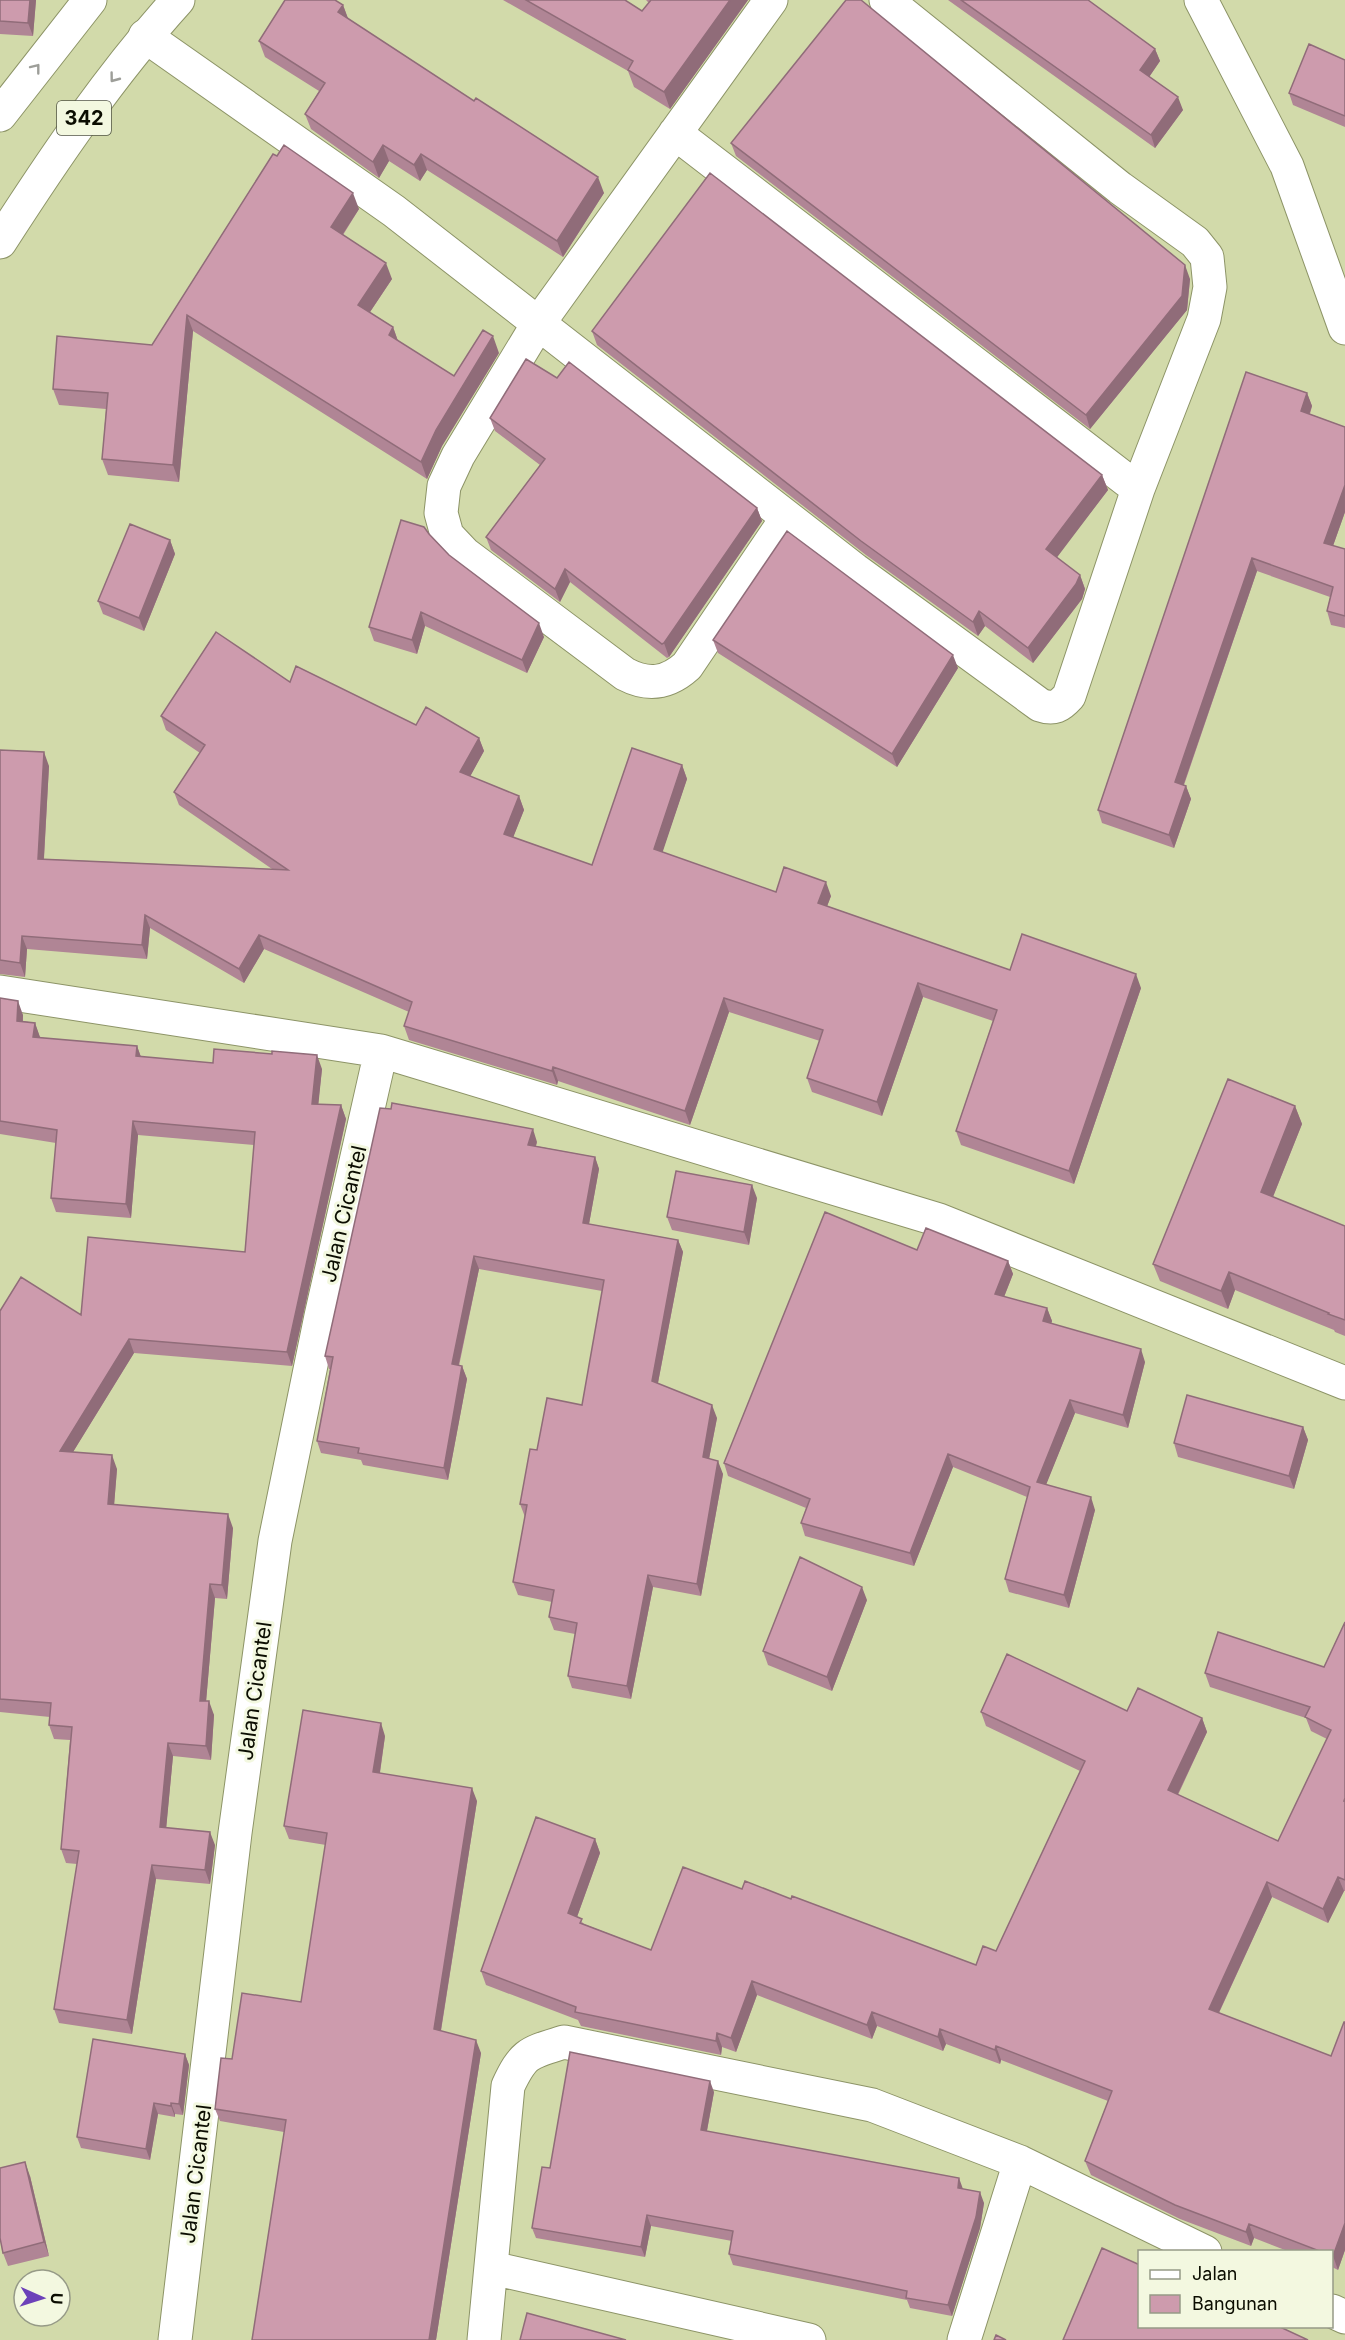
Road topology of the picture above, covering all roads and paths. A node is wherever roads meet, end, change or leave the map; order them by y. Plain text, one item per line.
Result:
1 (90, 0) edge
2 (178, 0) edge
3 (771, 0) edge
4 (886, 0) edge
5 (1201, 0) edge
6 (145, 36) junction
7 (0, 115) edge
8 (675, 134) junction
9 (0, 242) edge
10 (538, 324) junction
11 (1345, 328) edge
12 (1138, 489) junction
13 (788, 518) junction
14 (0, 992) edge
15 (381, 1051) junction
16 (1345, 1383) edge
17 (1020, 2162) junction
18 (1201, 2250) edge
19 (492, 2268) junction
20 (175, 2340) edge
21 (484, 2340) edge
22 (809, 2340) edge
23 (964, 2340) edge

7 -> 1 street
2 - 6 street, 342
3 - 8 street
4 - 12 street
5 - 11 street
6 -> 9 street, 342
6 - 10 street
8 - 10 street
8 - 12 street
10 - 13 street
10 - 13 street
12 - 13 street
14 - 15 street
15 - 16 street
15 - 20 street, Jalan Cicantel
17 - 18 street
17 - 19 street
17 - 23 street
19 - 21 street
19 - 22 street

